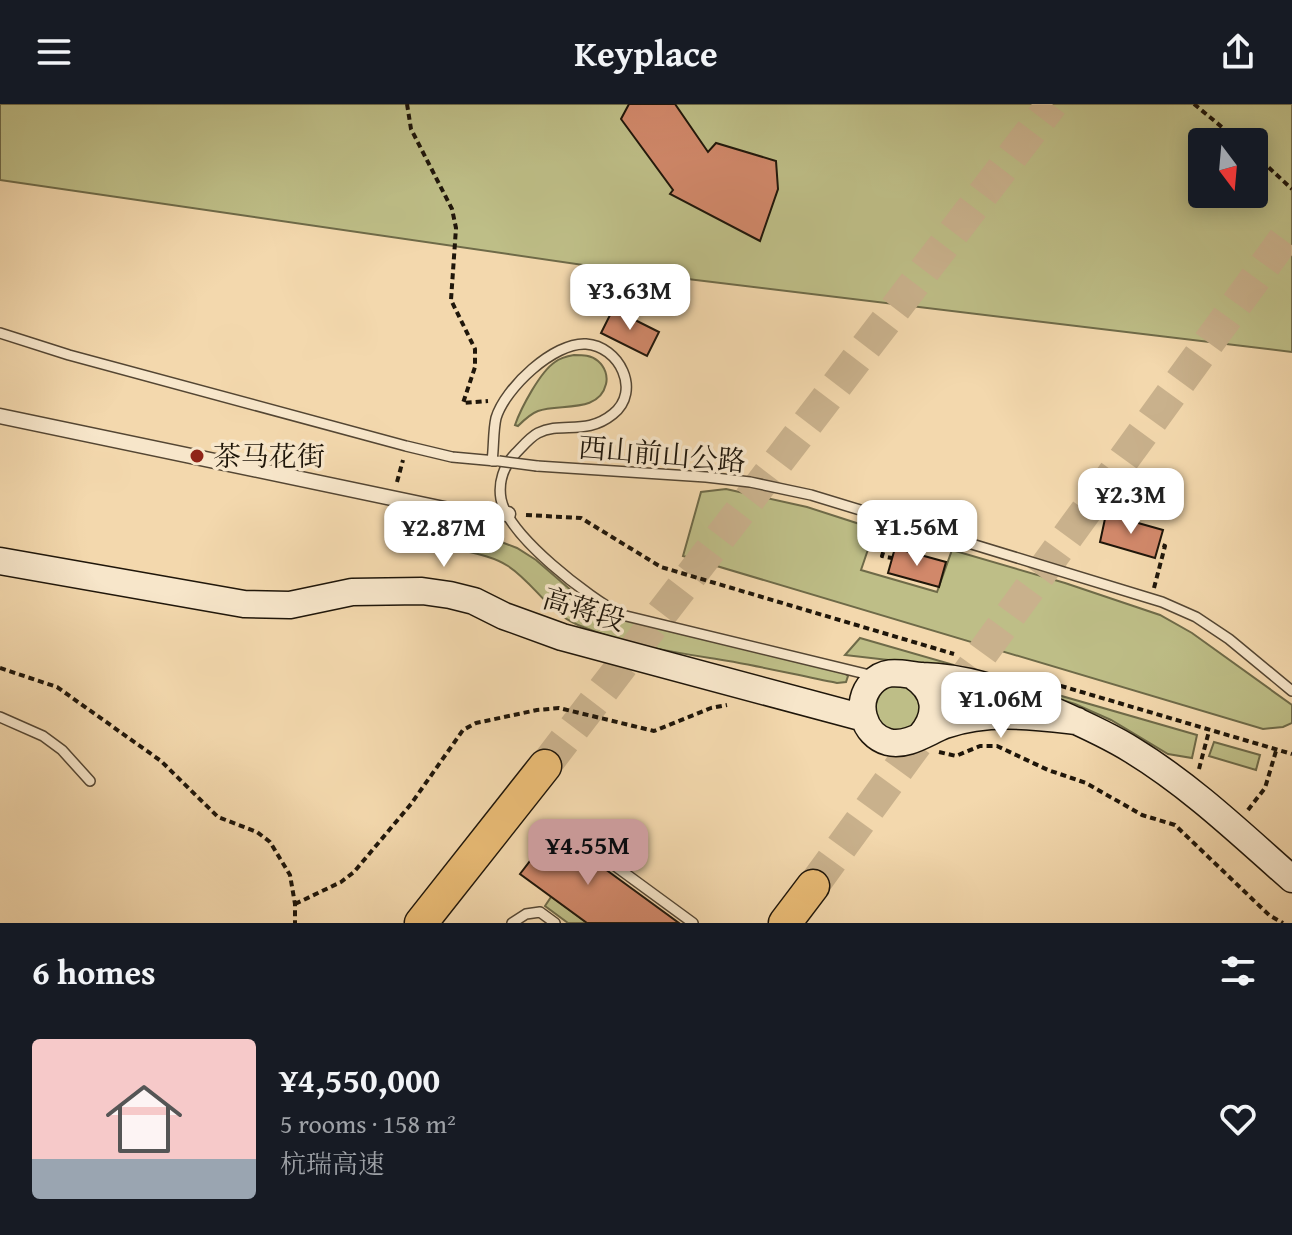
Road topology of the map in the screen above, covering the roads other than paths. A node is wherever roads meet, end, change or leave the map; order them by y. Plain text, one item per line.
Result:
1 (0, 333) edge
2 (0, 416) edge
3 (496, 461) junction
4 (508, 514) junction
5 (0, 561) edge
6 (913, 676) junction
7 (879, 677) junction
8 (1292, 691) edge
9 (0, 717) edge
10 (864, 718) junction
11 (1077, 721) junction
12 (928, 743) junction
13 (545, 766) tunnel mouth
14 (90, 781) dead end
15 (596, 852) dead end
16 (1292, 879) edge
17 (813, 886) tunnel mouth
18 (426, 921) edge
19 (512, 923) edge
20 (555, 923) edge
21 (693, 923) edge
22 (785, 923) edge

1 - 3 lane, 西山前山公路
2 - 4 street
3 - 4 lane
3 - 8 lane, 西山前山公路, bridge
4 - 7 lane
5 - 10 main road, 高蒋段
6 - 7 main road
6 - 11 main road
6 - 12 main road
7 - 10 main road
9 - 14 lane
10 - 12 main road
11 - 12 main road
11 - 16 main road
13 - 18 highway
15 - 21 lane
17 - 22 highway
19 - 20 lane

